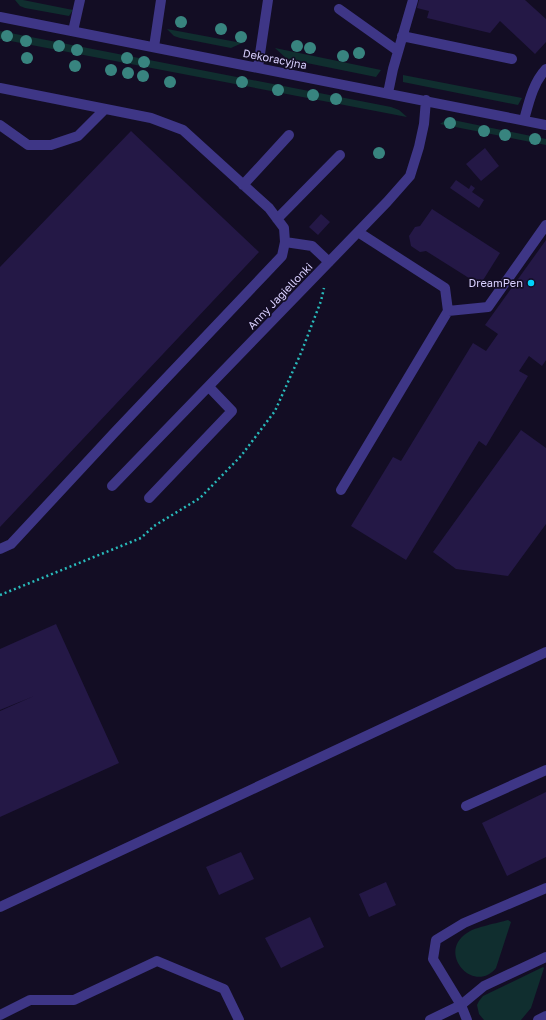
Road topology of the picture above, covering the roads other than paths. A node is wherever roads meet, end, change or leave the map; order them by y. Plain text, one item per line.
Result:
1 (80, 0) edge
2 (161, 0) edge
3 (268, 0) edge
4 (413, 0) edge
5 (339, 9) dead end
6 (0, 17) edge
7 (74, 31) junction
8 (402, 36) junction
9 (154, 47) junction
10 (398, 51) junction
11 (512, 59) dead end
12 (258, 67) junction
13 (546, 69) edge
14 (0, 88) edge
15 (388, 93) junction
16 (426, 100) junction
17 (104, 109) junction
18 (524, 120) junction
19 (0, 125) edge
20 (546, 125) edge
21 (289, 135) dead end
22 (340, 154) dead end
23 (244, 185) junction
24 (277, 219) junction
25 (546, 225) edge
26 (358, 232) junction
27 (285, 242) junction
28 (329, 262) junction
29 (448, 310) junction
30 (208, 387) junction
31 (112, 486) dead end
32 (342, 490) dead end
33 (149, 498) dead end
34 (0, 549) edge
35 (546, 652) edge
36 (546, 770) edge
37 (466, 806) dead end
38 (546, 888) edge
39 (0, 907) edge
40 (546, 957) edge
41 (461, 1006) junction
42 (0, 1015) edge
43 (546, 1016) edge
44 (239, 1020) edge
45 (430, 1020) edge
46 (467, 1020) edge
47 (538, 1020) edge

1 - 7 street
2 - 9 street
3 - 12 street
4 - 8 street
5 - 10 street
6 - 7 street, Dekoracyjna
7 - 9 street, Dekoracyjna
8 - 10 street
8 - 11 street
9 - 12 street, Dekoracyjna
10 - 15 street
12 - 15 street, Dekoracyjna
13 - 18 street
14 - 17 street
15 - 16 street, Dekoracyjna
16 - 18 street, Dekoracyjna
16 - 26 street, Anny Jagiellonki
17 - 19 street
17 - 23 street
18 - 20 street, Dekoracyjna
21 - 23 street
22 - 24 street
23 - 24 street
24 - 27 street
25 - 29 street
26 - 28 street, Anny Jagiellonki
26 - 29 street
27 - 28 street
27 - 34 street
28 - 30 street, Anny Jagiellonki
29 - 32 street
30 - 31 street, Anny Jagiellonki
30 - 33 street
35 - 39 street
36 - 37 street
38 - 41 street
40 - 41 street
41 - 45 street
41 - 46 street
42 - 44 street
43 - 47 street

